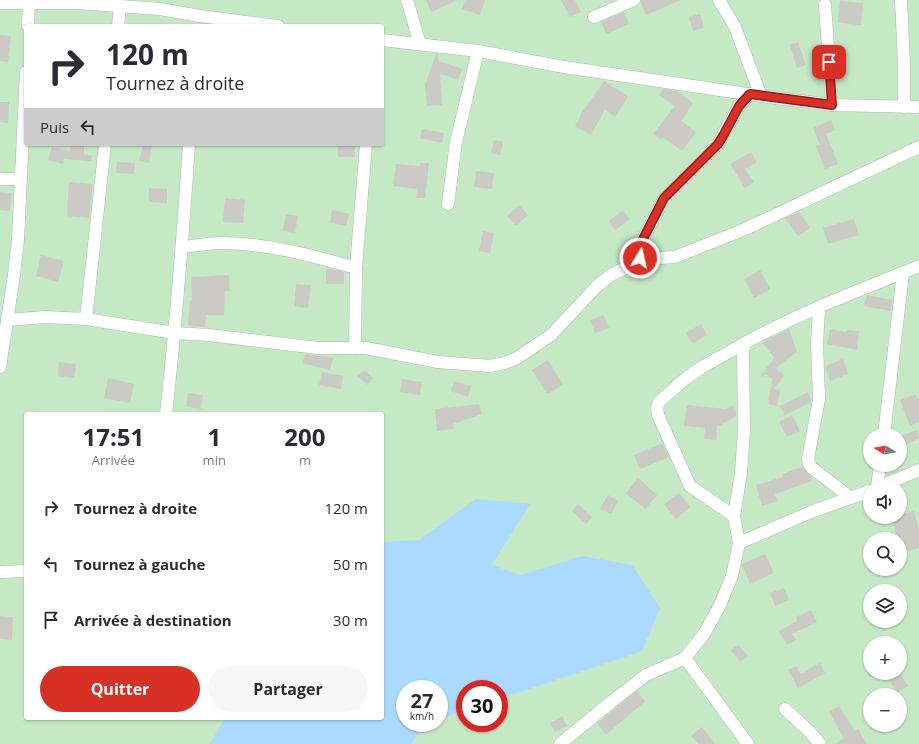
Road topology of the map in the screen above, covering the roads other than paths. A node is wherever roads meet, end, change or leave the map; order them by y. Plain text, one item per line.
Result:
1 (407, 0) edge
2 (634, 0) edge
3 (719, 0) edge
4 (901, 0) edge
5 (29, 2) junction
6 (0, 3) edge
7 (825, 5) dead end
8 (120, 6) junction
9 (594, 18) dead end
10 (200, 21) edge
11 (28, 24) edge
12 (118, 24) edge
13 (247, 24) edge
14 (384, 40) edge
15 (420, 44) junction
16 (478, 51) junction
17 (755, 95) junction
18 (832, 105) junction
19 (904, 107) junction
20 (919, 107) edge
21 (24, 115) edge
22 (105, 146) edge
23 (189, 146) edge
24 (366, 146) edge
25 (919, 147) edge
26 (0, 179) edge
27 (21, 179) junction
28 (448, 204) dead end
29 (182, 247) junction
30 (644, 259) junction
31 (919, 266) edge
32 (356, 268) junction
33 (903, 273) junction
34 (819, 308) junction
35 (86, 319) junction
36 (7, 320) junction
37 (175, 333) junction
38 (745, 343) junction
39 (355, 348) junction
40 (0, 367) edge
41 (166, 412) edge
42 (885, 428) edge
43 (919, 470) edge
44 (895, 480) edge
45 (863, 493) edge
46 (851, 498) junction
47 (734, 516) junction
48 (739, 544) junction
49 (24, 571) edge
50 (0, 572) edge
51 (685, 658) junction
52 (785, 709) dead end
53 (560, 744) edge
54 (748, 744) edge
55 (820, 744) edge

1 - 15 street
2 - 9 street
3 - 17 street
4 - 19 street
5 - 6 street
5 - 8 street
5 - 11 street
7 - 18 street
8 - 10 street
8 - 12 street
10 - 13 street
14 - 15 street
15 - 16 street
16 - 17 street
16 - 28 street
17 - 18 street
17 - 30 street
18 - 19 street
19 - 20 street
21 - 27 street
22 - 35 street
23 - 29 street
24 - 32 street
25 - 30 street
26 - 27 street
27 - 36 street
29 - 32 street
29 - 37 street
30 - 39 street
31 - 33 street
32 - 39 street
33 - 34 street
33 - 42 street
34 - 38 street
34 - 46 street
35 - 36 street
35 - 37 street
36 - 40 street
37 - 39 street
37 - 41 street
38 - 47 street
38 - 47 street
43 - 44 street
45 - 46 street
46 - 48 street
47 - 48 street
48 - 51 street
49 - 50 street
51 - 53 street
51 - 54 street
52 - 55 street

